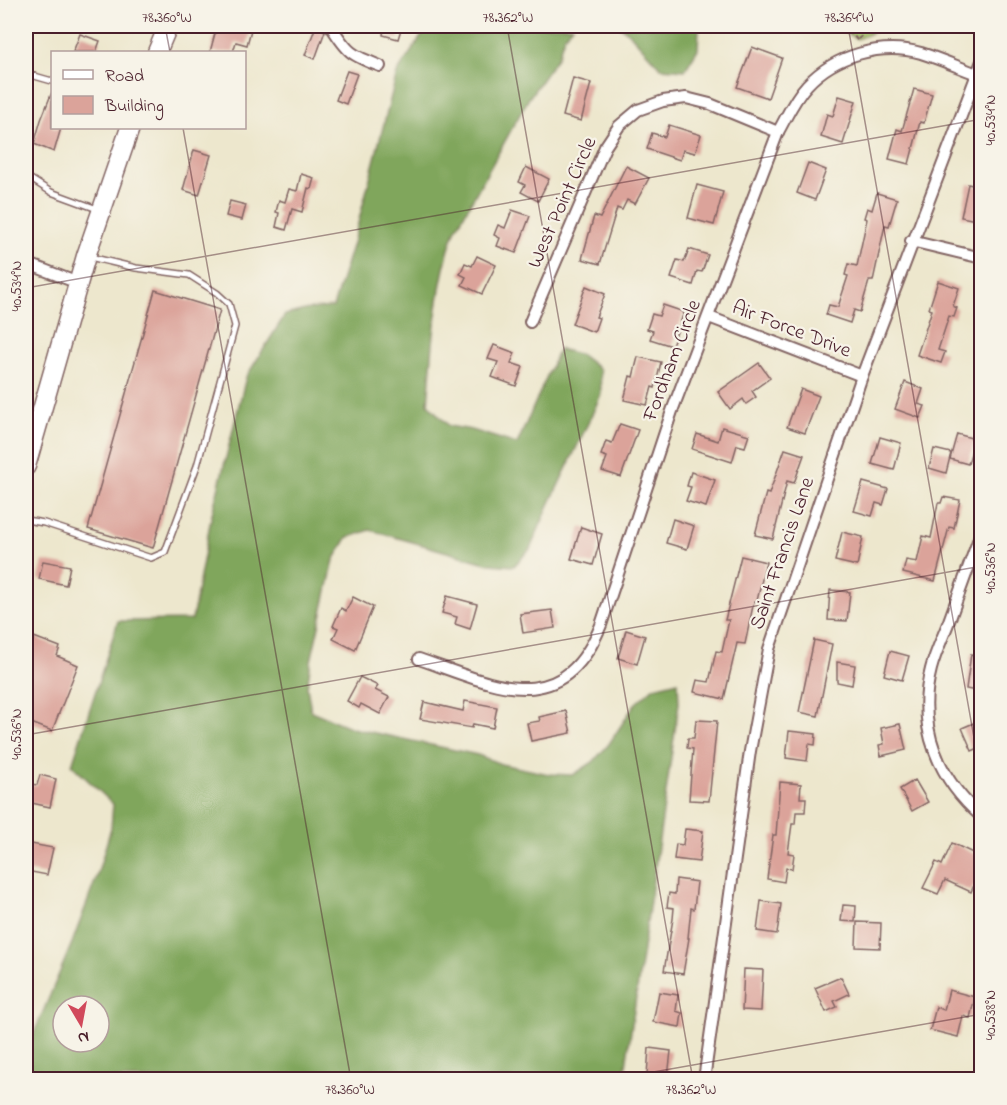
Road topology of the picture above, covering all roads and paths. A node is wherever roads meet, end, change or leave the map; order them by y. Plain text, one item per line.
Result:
1 (168, 26) edge
2 (331, 26) edge
3 (840, 26) edge
4 (874, 26) edge
5 (857, 40) junction
6 (157, 51) edge
7 (865, 51) junction
8 (981, 61) edge
9 (380, 66) dead end
10 (977, 74) junction
11 (26, 77) edge
12 (51, 81) edge
13 (130, 129) edge
14 (778, 132) junction
15 (26, 176) edge
16 (101, 210) junction
17 (911, 241) junction
18 (86, 256) junction
19 (981, 258) edge
20 (26, 263) edge
21 (78, 283) junction
22 (709, 316) junction
23 (530, 322) dead end
24 (862, 376) junction
25 (26, 466) edge
26 (26, 520) edge
27 (981, 531) edge
28 (976, 561) edge
29 (419, 659) dead end
30 (981, 816) edge
31 (704, 1080) edge

1 - 6 main road
2 - 9 street
3 - 5 path
4 - 5 path
5 - 7 path
7 - 10 street, Fordham Circle
7 - 14 street, Fordham Circle
8 - 10 street, Saint Francis Lane
10 - 17 street, Saint Francis Lane
11 - 12 lane
13 - 16 main road
14 - 22 street, Fordham Circle
14 - 23 street, West Point Circle
15 - 16 lane
16 - 18 main road
17 - 19 street
17 - 24 street, Saint Francis Lane
18 - 21 main road
18 - 26 lane
20 - 21 street
21 - 25 main road
22 - 24 street, Air Force Drive
22 - 29 street, Fordham Circle
24 - 31 street, Saint Francis Lane
27 - 28 street
28 - 30 street

